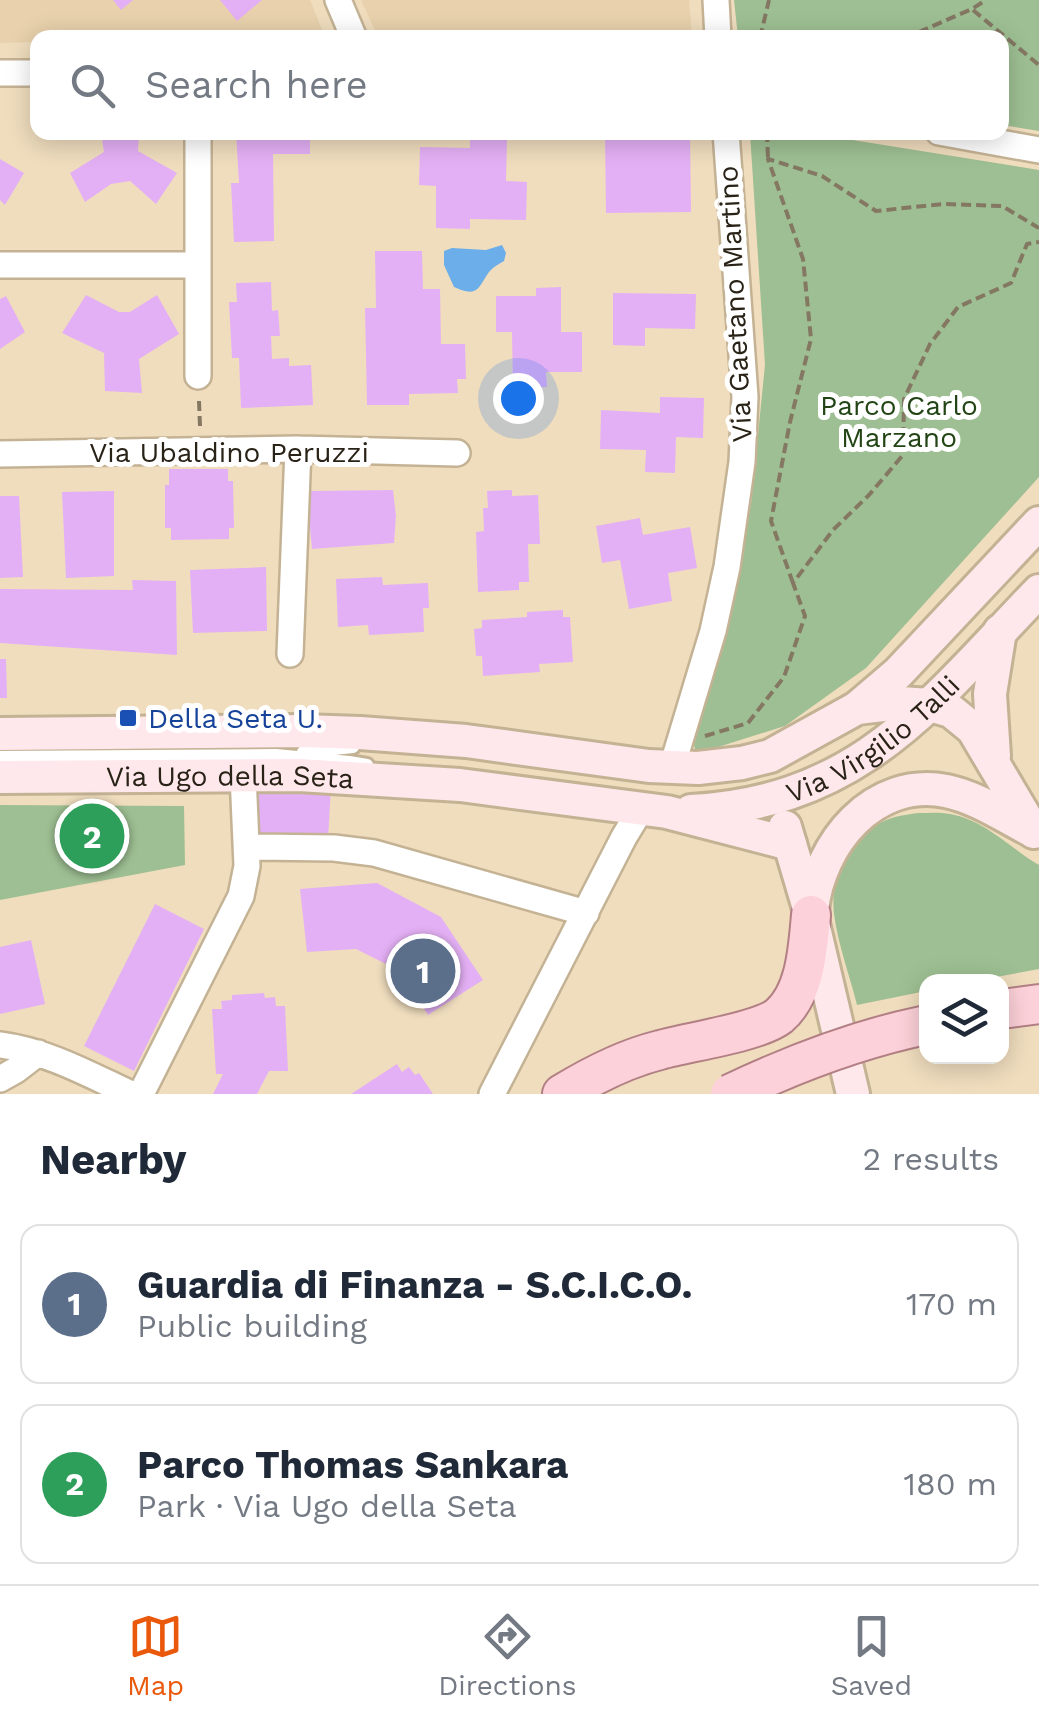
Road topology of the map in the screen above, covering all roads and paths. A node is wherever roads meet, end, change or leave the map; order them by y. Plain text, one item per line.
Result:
1 (338, 0) edge
2 (716, 0) edge
3 (769, 0) edge
4 (986, 0) edge
5 (972, 9) junction
6 (351, 30) edge
7 (718, 30) edge
8 (762, 30) edge
9 (920, 30) edge
10 (997, 30) edge
11 (1009, 40) edge
12 (1039, 65) edge
13 (0, 73) edge
14 (30, 73) edge
15 (198, 140) edge
16 (727, 140) edge
17 (767, 140) edge
18 (983, 140) edge
19 (1039, 150) edge
20 (768, 159) junction
21 (1039, 228) edge
22 (1039, 242) edge
23 (197, 265) junction
24 (0, 266) edge
25 (198, 376) joint
26 (298, 449) junction
27 (200, 451) junction
28 (457, 453) dead end
29 (0, 454) edge
30 (1039, 523) edge
31 (793, 582) junction
32 (1039, 591) edge
33 (1000, 631) junction
34 (290, 654) dead end
35 (930, 704) junction
36 (857, 708) junction
37 (0, 734) edge
38 (812, 734) junction
39 (704, 736) dead end
40 (432, 739) junction
41 (276, 755) junction
42 (0, 757) edge
43 (672, 767) junction
44 (1000, 774) junction
45 (243, 775) junction
46 (0, 778) edge
47 (460, 785) junction
48 (784, 796) junction
49 (654, 810) junction
50 (1036, 833) edge
51 (790, 844) junction
52 (247, 847) junction
53 (586, 913) junction
54 (811, 915) junction
55 (1039, 1004) edge
56 (1009, 1009) edge
57 (919, 1027) edge
58 (0, 1045) edge
59 (38, 1053) junction
60 (0, 1079) edge
61 (130, 1094) edge
62 (141, 1094) edge
63 (492, 1094) edge
64 (562, 1094) edge
65 (730, 1094) edge
66 (853, 1094) edge

1 - 6 street
2 - 7 street
3 - 8 path
4 - 5 path
5 - 9 path
5 - 10 path
11 - 12 path
13 - 14 street
15 - 23 street
16 - 43 street, Via Gaetano Martino
17 - 20 path
18 - 19 street
20 - 21 path
20 - 31 path
22 - 31 path
23 - 24 street
23 - 25 street
25 - 27 path
26 - 27 street, Via Ubaldino Peruzzi
26 - 28 street, Via Ubaldino Peruzzi
26 - 34 street
27 - 29 street, Via Ubaldino Peruzzi
30 - 36 street, Via Virgilio Talli
31 - 39 path
32 - 33 street, Via Virgilio Talli
33 - 35 street, Via Virgilio Talli
33 - 44 street
35 - 36 street
35 - 44 street
35 - 48 street, Via Virgilio Talli
36 - 38 street, Via Ugo della Seta
37 - 40 street, Via Ugo della Seta
38 - 43 street, Via Ugo della Seta
38 - 48 street
40 - 41 lane, Via Ugo della Seta
40 - 43 street, Via Ugo della Seta
41 - 42 lane, Via Ugo della Seta
41 - 47 lane, Via Ugo della Seta
44 - 50 street
45 - 46 street, Via Ugo della Seta
45 - 47 street, Via Ugo della Seta
45 - 52 street
47 - 49 street, Via Ugo della Seta
48 - 49 street, Via Virgilio Talli
48 - 51 street
49 - 51 street
49 - 53 street
50 - 54 street
51 - 54 street
52 - 53 street
52 - 62 street
53 - 63 street
54 - 64 main road
54 - 66 street
55 - 56 main road
57 - 65 main road, bridge
58 - 59 street
59 - 60 street
59 - 61 street

